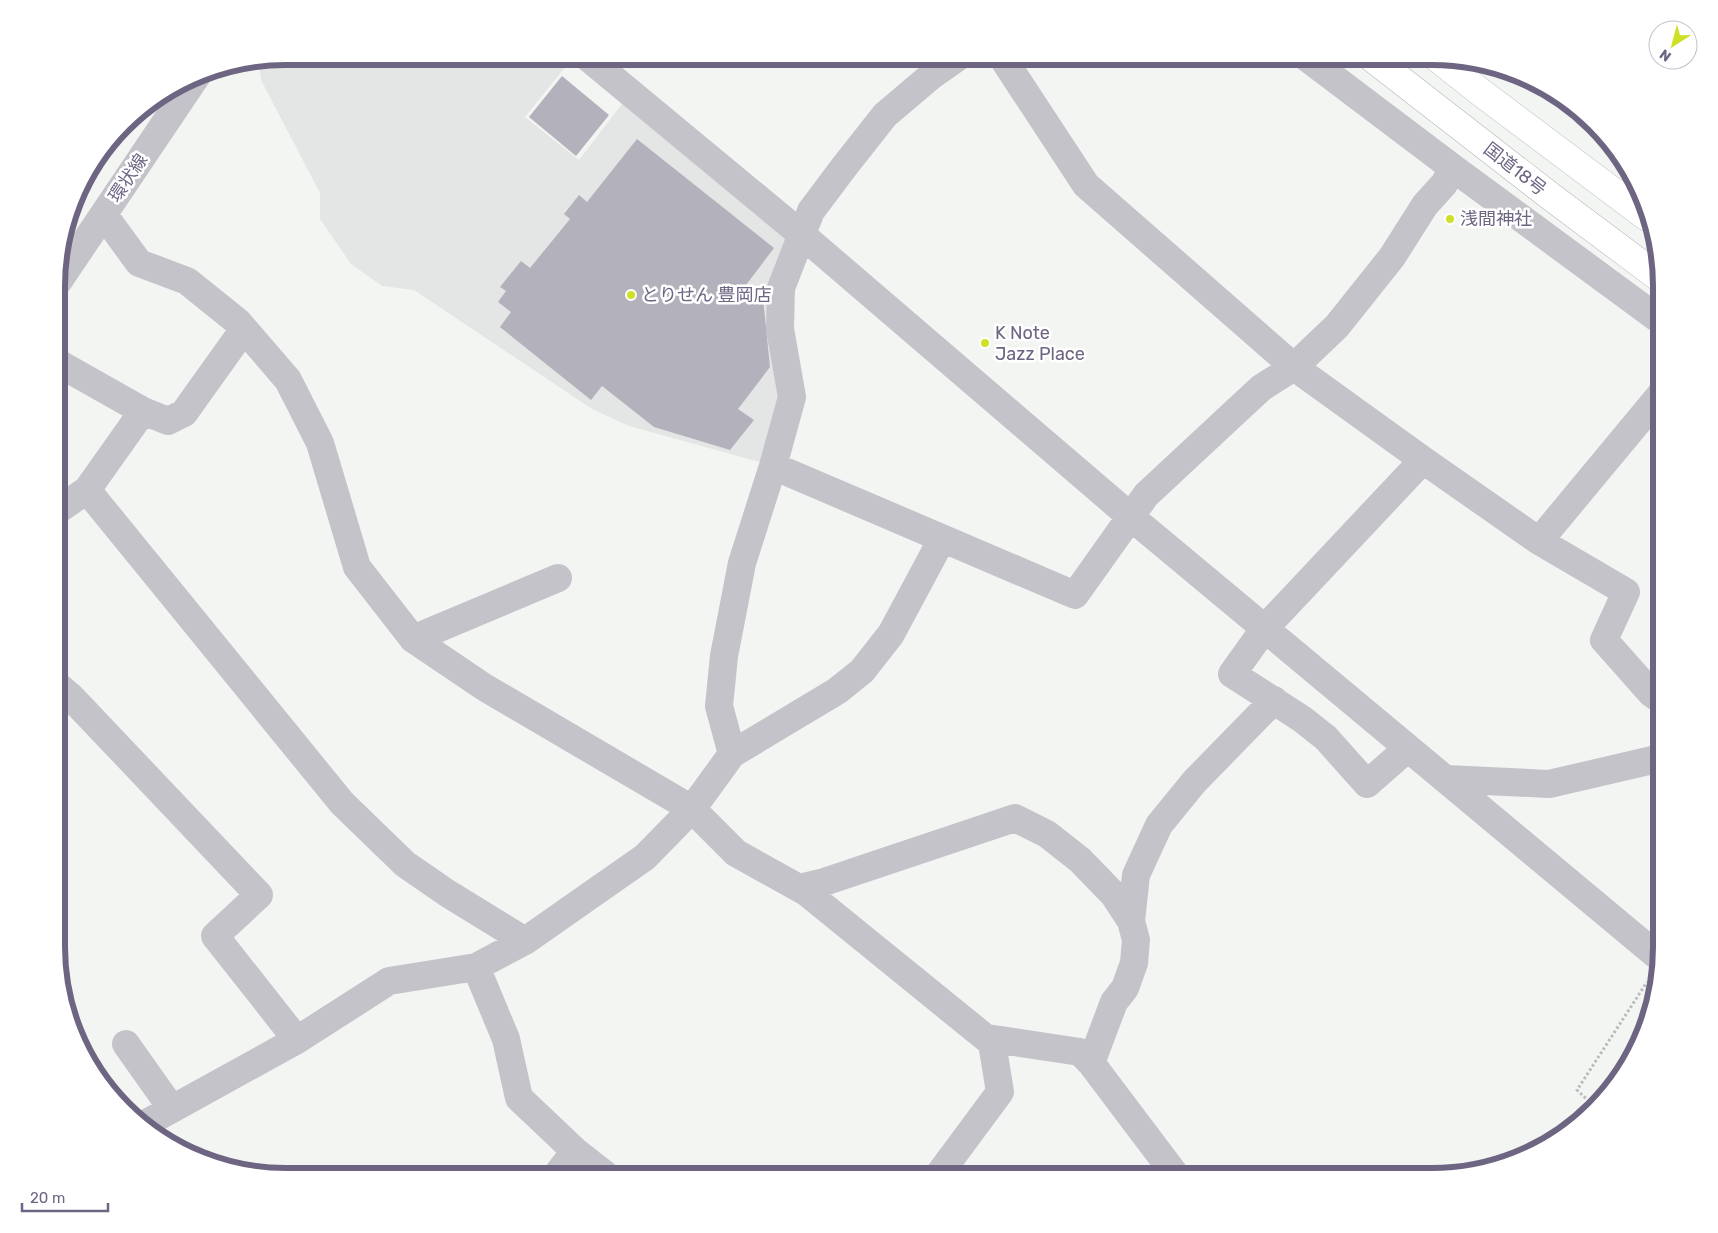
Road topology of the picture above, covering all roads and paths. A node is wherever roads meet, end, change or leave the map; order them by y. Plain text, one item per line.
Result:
1 (597, 65) edge
2 (946, 65) edge
3 (1008, 65) edge
4 (1317, 65) edge
5 (1381, 65) edge
6 (1446, 65) edge
7 (189, 88) edge
8 (1454, 168) junction
9 (1640, 212) edge
10 (104, 215) junction
11 (802, 234) junction
12 (65, 272) edge
13 (1653, 273) edge
14 (1653, 314) edge
15 (244, 330) junction
16 (65, 367) edge
17 (1294, 368) junction
18 (1653, 404) edge
19 (144, 411) junction
20 (1423, 460) junction
21 (773, 466) junction
22 (87, 490) junction
23 (65, 505) edge
24 (1131, 517) junction
25 (942, 539) junction
26 (1539, 540) junction
27 (558, 578) dead end
28 (1265, 628) junction
29 (413, 639) junction
30 (65, 692) edge
31 (1653, 694) edge
32 (1274, 700) junction
33 (1408, 748) junction
34 (732, 754) junction
35 (1653, 760) edge
36 (1446, 780) junction
37 (692, 809) junction
38 (799, 888) junction
39 (1131, 921) junction
40 (524, 941) junction
41 (1653, 965) edge
42 (476, 967) junction
43 (1651, 976) edge
44 (987, 1038) junction
45 (297, 1040) junction
46 (126, 1044) dead end
47 (1091, 1063) junction
48 (1589, 1102) edge
49 (172, 1109) junction
50 (150, 1121) edge
51 (575, 1151) junction
52 (562, 1168) edge
53 (597, 1168) edge
54 (943, 1168) edge
55 (1170, 1168) edge

1 - 11 street
2 - 11 street
3 - 17 street
4 - 8 street
5 - 13 highway, 国道18号
6 - 9 highway
7 - 10 street, 環状線
8 - 14 street
8 - 17 street
10 - 12 street, 環状線
10 - 15 street
11 - 21 street
11 - 24 street
15 - 19 street
15 - 29 street
16 - 19 street
17 - 20 street
17 - 24 street
18 - 26 street
19 - 22 street
20 - 26 street
20 - 28 street
21 - 25 street
21 - 34 street
22 - 23 street
22 - 40 street
24 - 25 street
24 - 28 street
25 - 34 street
26 - 31 street
27 - 29 street
28 - 32 street
28 - 33 street
29 - 37 street
30 - 45 street
32 - 33 street
32 - 39 street
33 - 36 street
34 - 37 street
35 - 36 street
36 - 41 street
37 - 38 street
37 - 40 street
38 - 39 street
38 - 44 street
39 - 47 street
40 - 42 street
42 - 45 street
42 - 51 street
43 - 48 path
44 - 47 street
44 - 54 street
45 - 49 street
46 - 49 street
47 - 55 street
49 - 50 street
51 - 52 street
51 - 53 street

